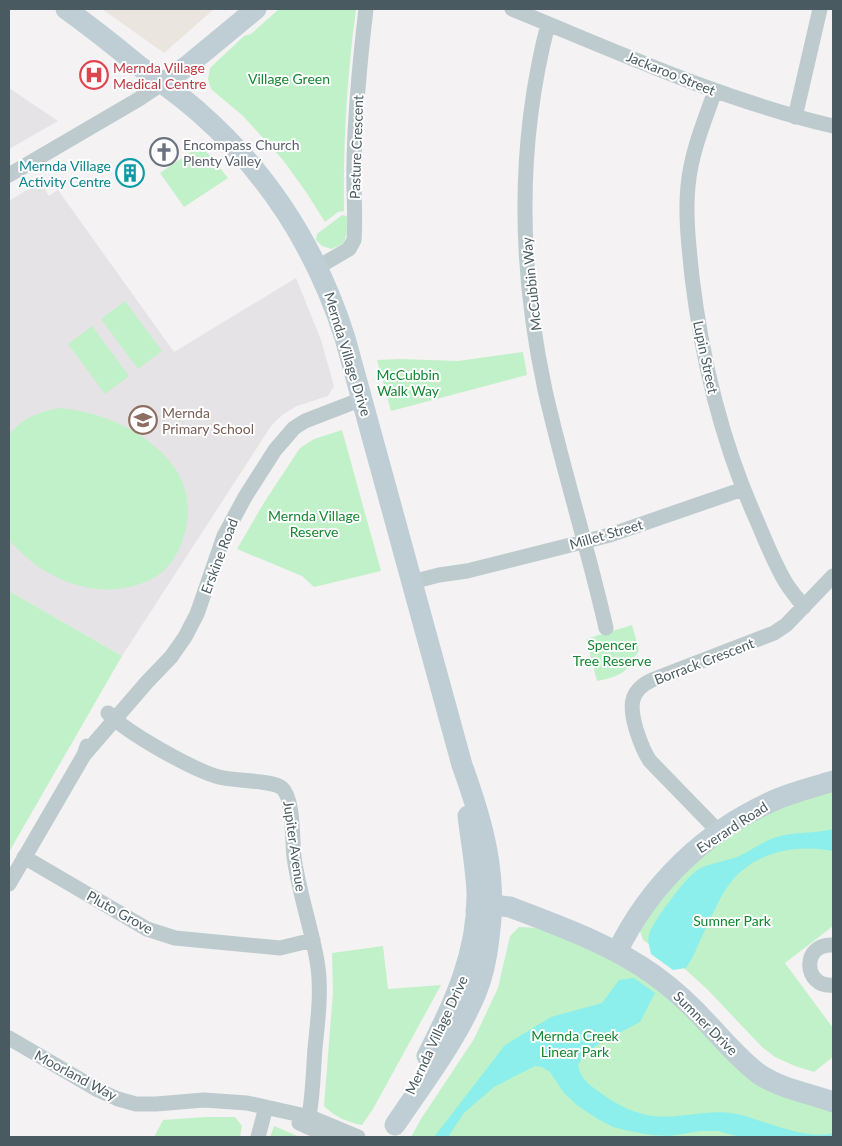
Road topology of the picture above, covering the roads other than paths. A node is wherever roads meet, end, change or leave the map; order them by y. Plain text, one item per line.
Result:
1 (66, 9) edge
2 (256, 9) edge
3 (366, 9) edge
4 (512, 9) edge
5 (820, 9) edge
6 (548, 24) junction
7 (163, 83) junction
8 (715, 91) junction
9 (795, 117) junction
10 (833, 126) edge
11 (9, 175) edge
12 (318, 267) junction
13 (364, 405) junction
14 (743, 489) junction
15 (584, 541) junction
16 (833, 576) edge
17 (413, 586) junction
18 (804, 607) junction
19 (606, 628) dead end
20 (111, 716) junction
21 (833, 782) edge
22 (718, 832) junction
23 (24, 858) junction
24 (9, 884) edge
25 (487, 912) junction
26 (312, 940) junction
27 (831, 943) edge
28 (617, 952) junction
29 (833, 985) edge
30 (9, 1038) edge
31 (833, 1102) edge
32 (266, 1107) junction
33 (308, 1122) junction
34 (391, 1131) edge
35 (258, 1137) edge
36 (330, 1137) edge
37 (358, 1137) edge

1 - 7 street, Mernda Village Drive
2 - 7 street
3 - 12 street, Pasture Crescent
4 - 6 street, Jackaroo Street
5 - 9 street
6 - 8 street, Jackaroo Street
6 - 15 street, McCubbin Way
7 - 11 street
7 - 12 street, Mernda Village Drive
8 - 9 street, Jackaroo Street
8 - 14 street, Lupin Street
9 - 10 street, Jackaroo Street
12 - 13 street, Mernda Village Drive
13 - 17 street, Mernda Village Drive
13 - 20 street, Erskine Road
14 - 15 street, Millet Street
14 - 18 street, Lupin Street
15 - 17 street, Millet Street
15 - 19 street, McCubbin Way
16 - 18 street, Borrack Crescent
17 - 25 street, Mernda Village Drive
18 - 22 street, Borrack Crescent
20 - 23 street, Erskine Road
20 - 26 street, Jupiter Avenue
21 - 22 street, Everard Road
22 - 28 street, Everard Road
23 - 24 street, Erskine Road
23 - 26 street, Pluto Grove
25 - 28 street, Sumner Drive
25 - 34 street, Mernda Village Drive
26 - 33 street, Jupiter Avenue
27 - 29 street
28 - 31 street, Sumner Drive
30 - 32 street, Moorland Way
32 - 33 street, Moorland Way
32 - 35 street
33 - 36 street, Moorland Way
33 - 37 street, Moorland Way

